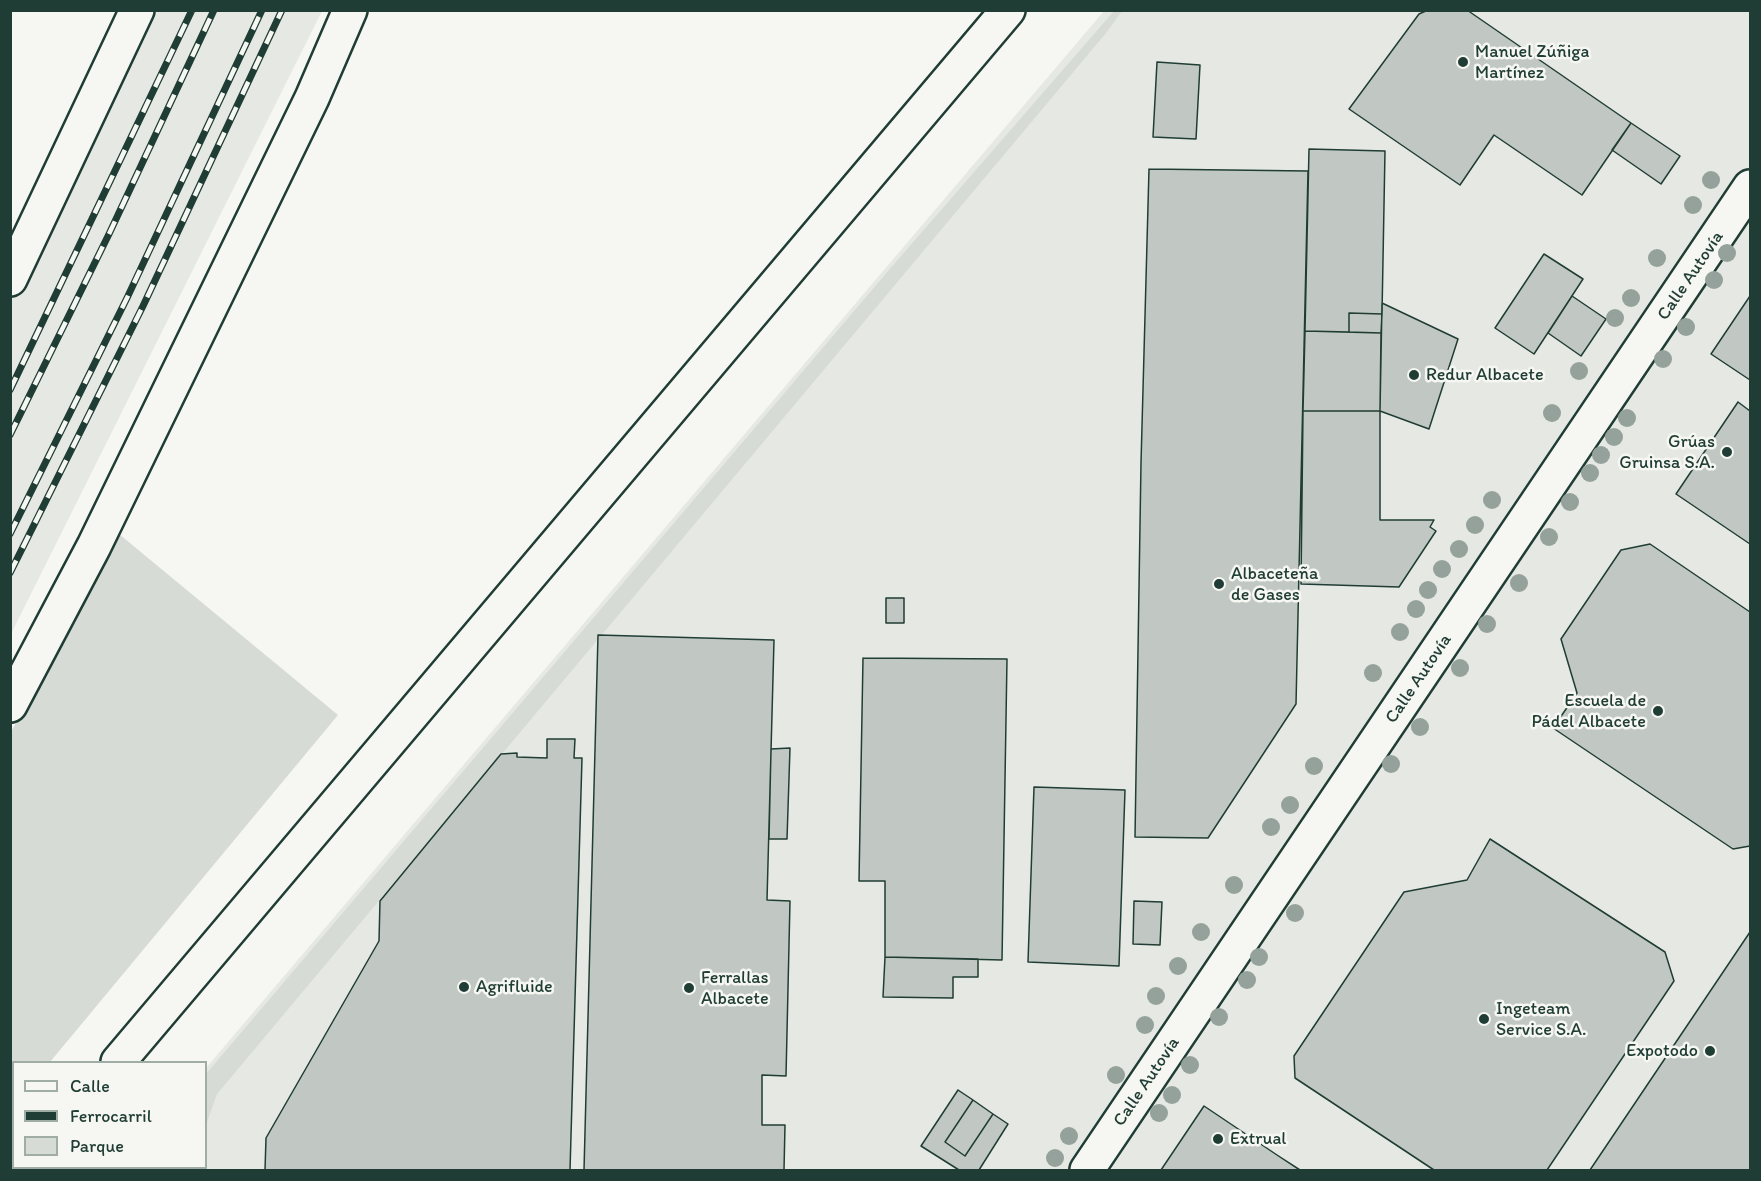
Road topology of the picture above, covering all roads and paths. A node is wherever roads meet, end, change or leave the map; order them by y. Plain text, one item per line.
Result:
1 (137, 10) edge
2 (350, 10) edge
3 (1008, 10) edge
4 (1750, 187) edge
5 (10, 279) edge
6 (10, 705) edge
7 (119, 1061) edge
8 (1087, 1170) edge

1 - 5 street
2 - 6 street
3 - 7 street
4 - 8 street, Calle Autovía

